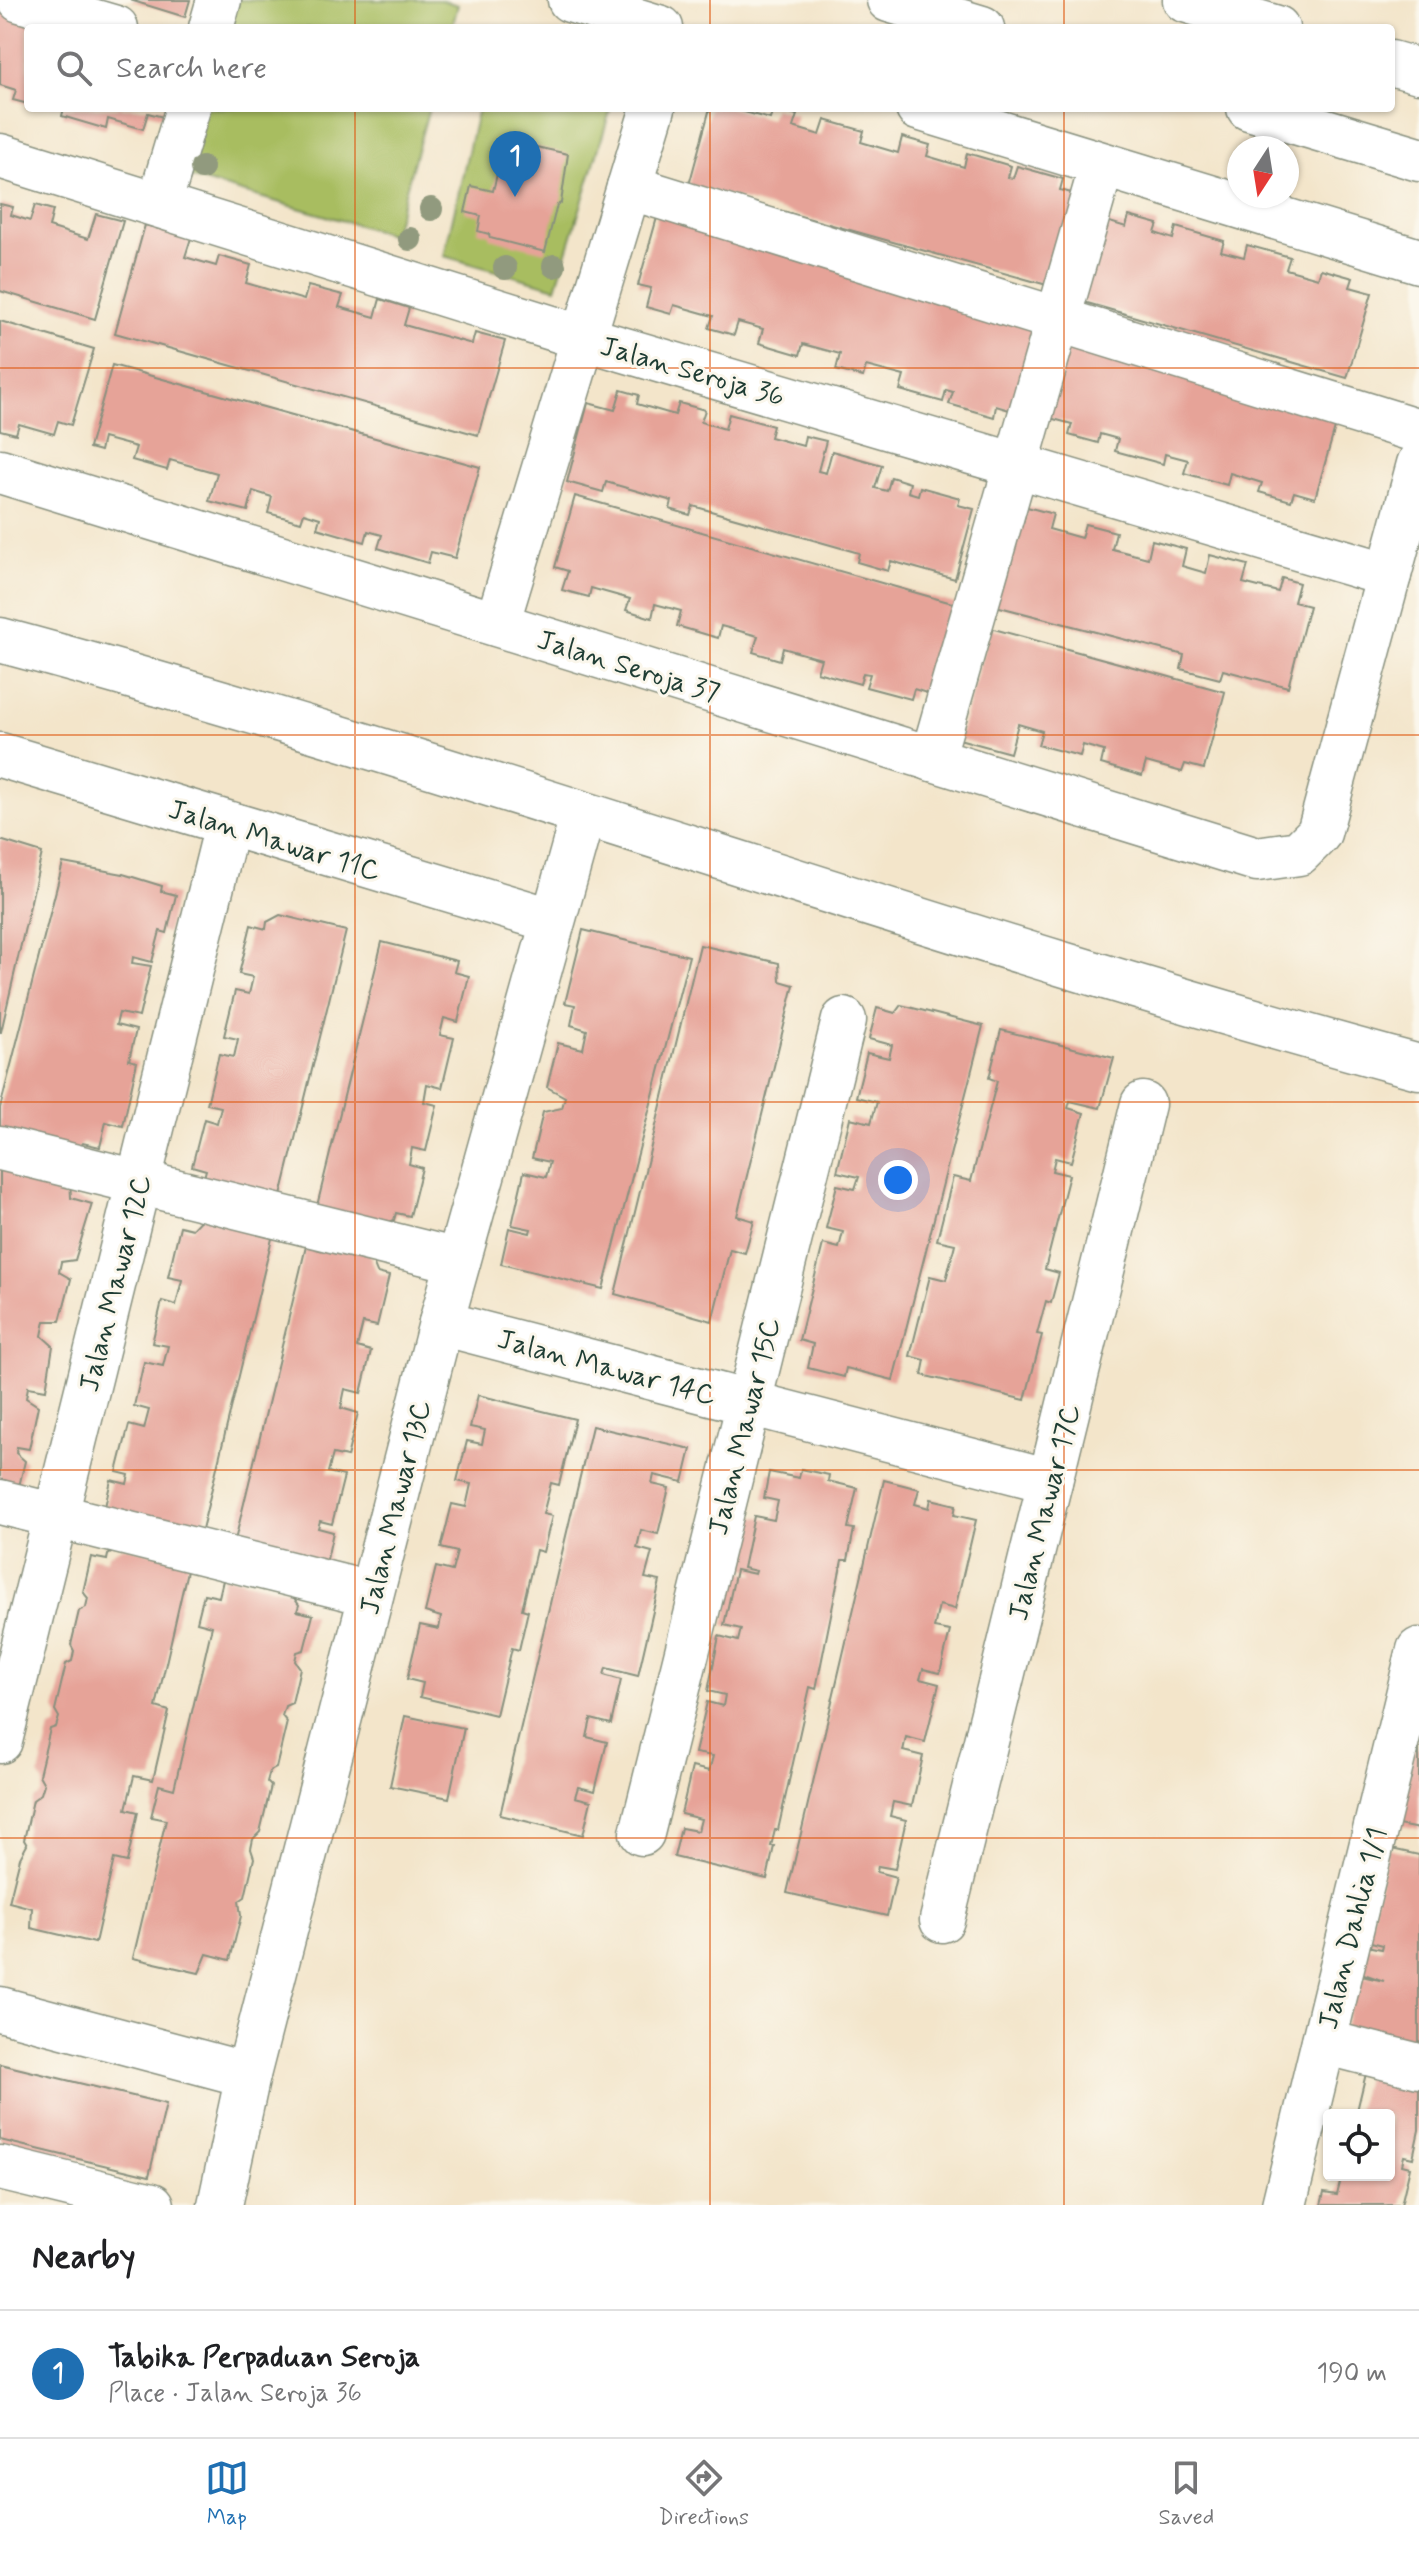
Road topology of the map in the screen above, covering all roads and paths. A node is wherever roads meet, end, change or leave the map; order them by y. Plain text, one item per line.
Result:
1 (20, 0) edge
2 (219, 0) edge
3 (570, 0) edge
4 (889, 0) edge
5 (1185, 0) edge
6 (102, 24) edge
7 (212, 24) edge
8 (648, 24) edge
9 (969, 24) edge
10 (1264, 24) edge
11 (1395, 64) edge
12 (1419, 71) edge
13 (187, 112) edge
14 (652, 112) edge
15 (931, 112) edge
16 (1262, 112) edge
17 (0, 156) edge
18 (1419, 159) edge
19 (1102, 165) junction
20 (629, 187) junction
21 (159, 205) junction
22 (1419, 261) edge
23 (1058, 319) junction
24 (584, 338) junction
25 (1419, 431) edge
26 (1419, 464) edge
27 (1016, 466) junction
28 (0, 471) edge
29 (1389, 575) junction
30 (497, 624) junction
31 (0, 640) edge
32 (0, 755) edge
33 (932, 759) junction
34 (583, 814) junction
35 (227, 825) junction
36 (551, 920) junction
37 (844, 1020) dead end
38 (1254, 1023) junction
39 (1419, 1041) edge
40 (1419, 1067) edge
41 (1143, 1104) dead end
42 (0, 1148) edge
43 (139, 1182) junction
44 (458, 1261) junction
45 (441, 1323) junction
46 (749, 1403) junction
47 (1050, 1481) junction
48 (0, 1502) edge
49 (56, 1515) junction
50 (371, 1594) junction
51 (1419, 1650) edge
52 (0, 1741) edge
53 (642, 1833) dead end
54 (942, 1920) dead end
55 (0, 2009) edge
56 (1324, 2042) junction
57 (1419, 2066) edge
58 (248, 2075) junction
59 (0, 2168) edge
60 (152, 2205) edge
61 (220, 2205) edge
62 (1284, 2205) edge

1 - 6 street
2 - 7 street
3 - 8 street
4 - 9 street
5 - 10 street
11 - 12 street
13 - 21 street
14 - 20 street
15 - 19 street
16 - 18 street
17 - 21 street, Jalan Seroja 36
19 - 22 street
19 - 23 street
20 - 23 street
20 - 24 street
21 - 24 street, Jalan Seroja 36
23 - 25 street
23 - 27 street
24 - 27 street, Jalan Seroja 36
24 - 30 street
26 - 29 street
27 - 29 street, Jalan Seroja 36
27 - 33 street
28 - 30 street, Jalan Seroja 37
29 - 33 street, Jalan Seroja 37
30 - 33 street, Jalan Seroja 37
31 - 34 street
32 - 35 street, Jalan Mawar 11C
34 - 36 street, Jalan Mawar 13C
34 - 38 street
35 - 36 street, Jalan Mawar 11C
35 - 43 street, Jalan Mawar 12C
36 - 44 street, Jalan Mawar 13C
37 - 46 street, Jalan Mawar 15C
38 - 39 street
38 - 40 street
41 - 47 street, Jalan Mawar 17C
42 - 43 street
43 - 44 street
43 - 49 street, Jalan Mawar 12C
44 - 45 street, Jalan Mawar 13C
45 - 46 street, Jalan Mawar 14C
45 - 50 street, Jalan Mawar 13C
46 - 47 street, Jalan Mawar 14C
46 - 53 street, Jalan Mawar 15C
47 - 54 street, Jalan Mawar 17C
48 - 49 street
49 - 50 street
49 - 52 street, Jalan Mawar 12C
50 - 58 street, Jalan Mawar 13C
51 - 56 street, Jalan Dahlia 1/1
55 - 58 street
56 - 57 street
56 - 62 street, Jalan Dahlia 1/1
58 - 61 street, Jalan Mawar 13C
59 - 60 street

